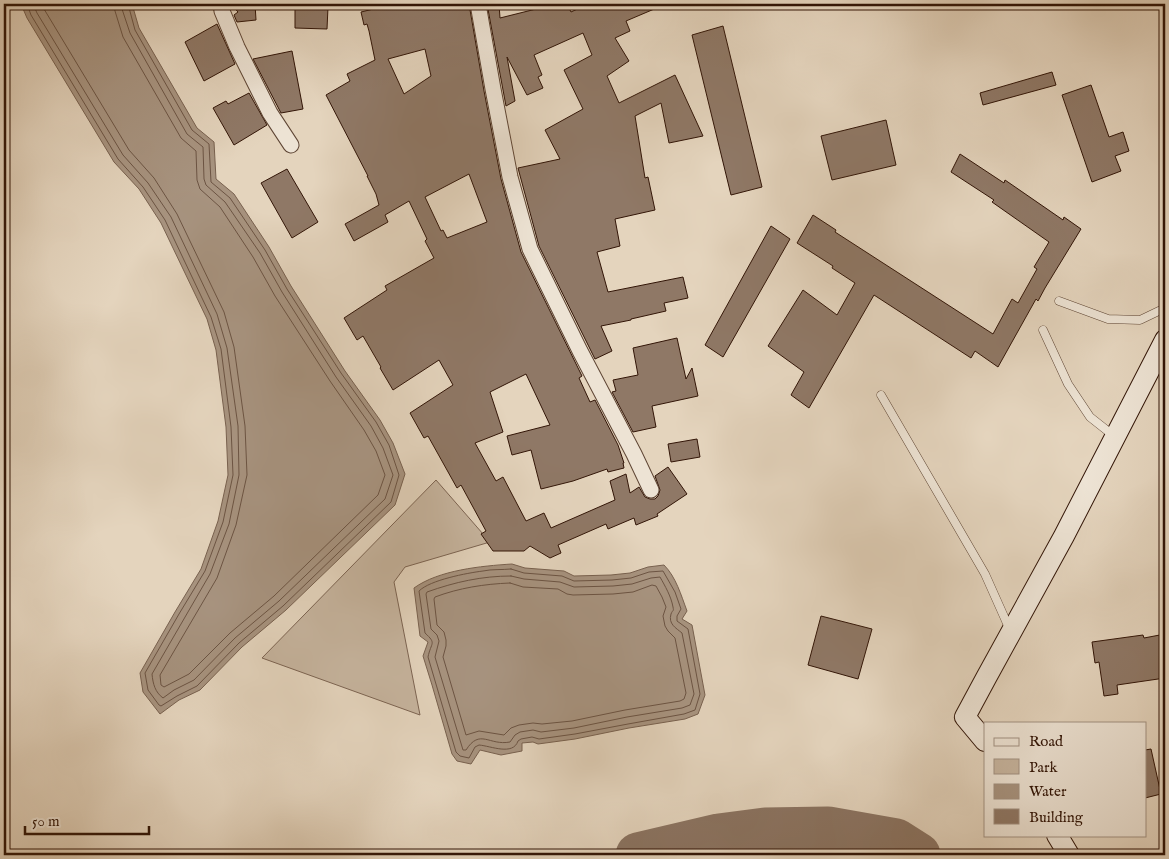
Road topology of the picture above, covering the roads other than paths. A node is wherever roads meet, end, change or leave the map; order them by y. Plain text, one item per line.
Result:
1 (221, 4) edge
2 (478, 4) edge
3 (291, 145) dead end
4 (1059, 301) dead end
5 (1165, 308) edge
6 (1043, 330) dead end
7 (1165, 340) edge
8 (881, 395) dead end
9 (1115, 437) junction
10 (651, 490) dead end
11 (1011, 632) junction
12 (984, 741) edge
13 (1058, 836) edge
14 (1070, 855) edge

1 - 3 street
2 - 10 street
4 - 5 lane
6 - 9 lane
7 - 9 street
8 - 11 lane
9 - 11 street
11 - 12 street
13 - 14 street

